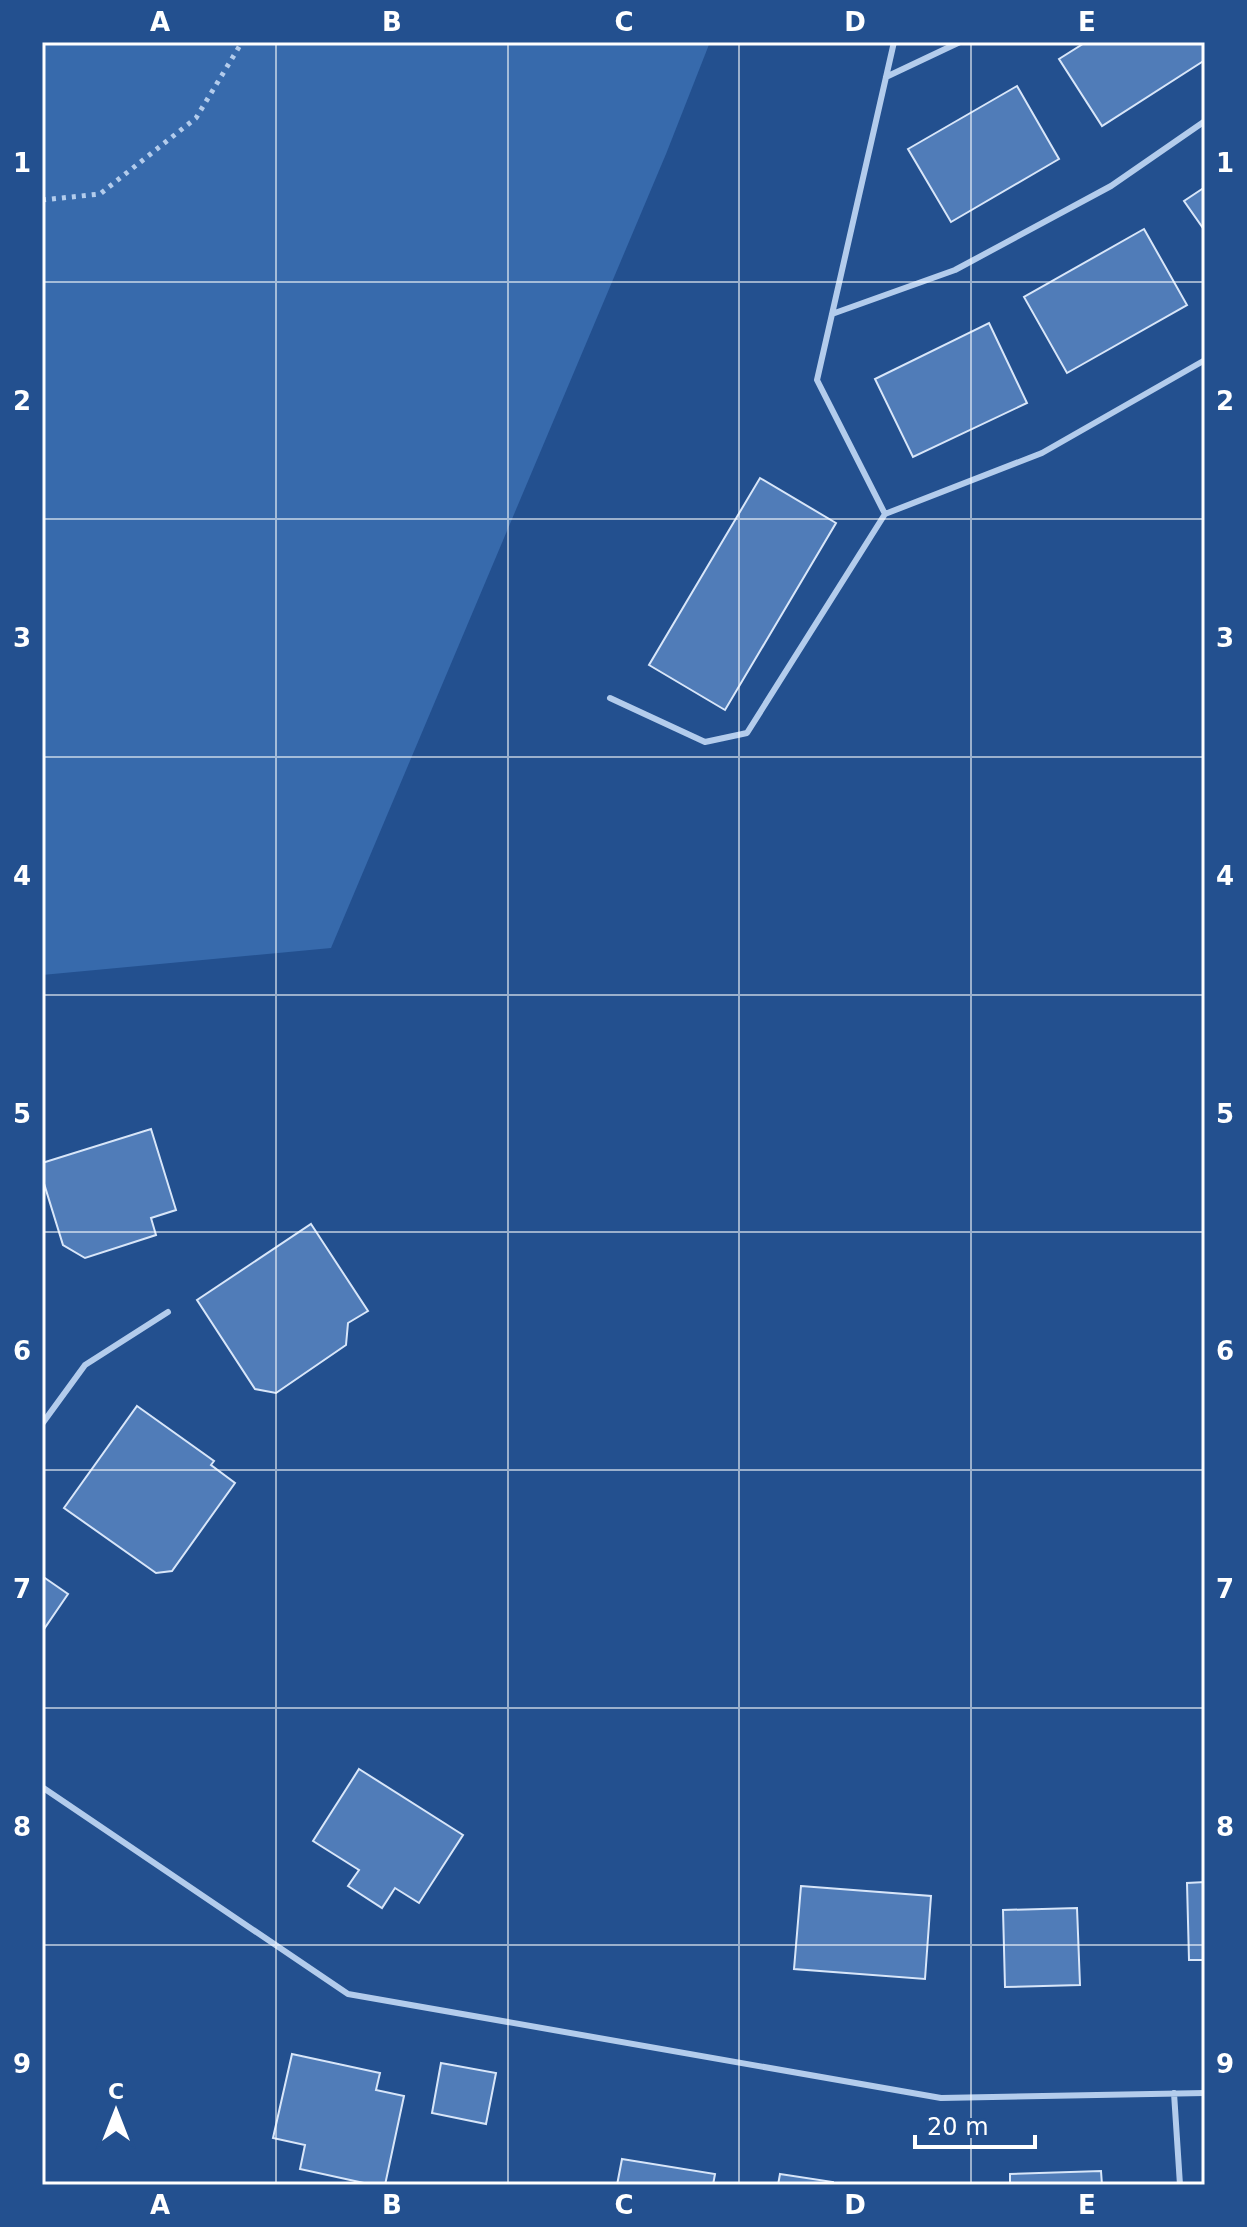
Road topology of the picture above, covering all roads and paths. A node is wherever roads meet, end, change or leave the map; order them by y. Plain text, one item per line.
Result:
1 (242, 42) edge
2 (894, 42) edge
3 (960, 42) edge
4 (886, 77) junction
5 (1205, 121) edge
6 (42, 200) edge
7 (832, 314) junction
8 (1205, 360) edge
9 (885, 514) junction
10 (610, 698) dead end
11 (168, 1312) dead end
12 (42, 1424) edge
13 (42, 1787) edge
14 (1174, 2093) junction
15 (1205, 2093) edge
16 (1180, 2185) edge

1 - 6 path
2 - 4 lane
3 - 4 lane
4 - 7 lane
5 - 7 lane
7 - 9 lane
8 - 9 lane
9 - 10 lane
11 - 12 lane
13 - 14 lane
14 - 15 lane
14 - 16 lane

